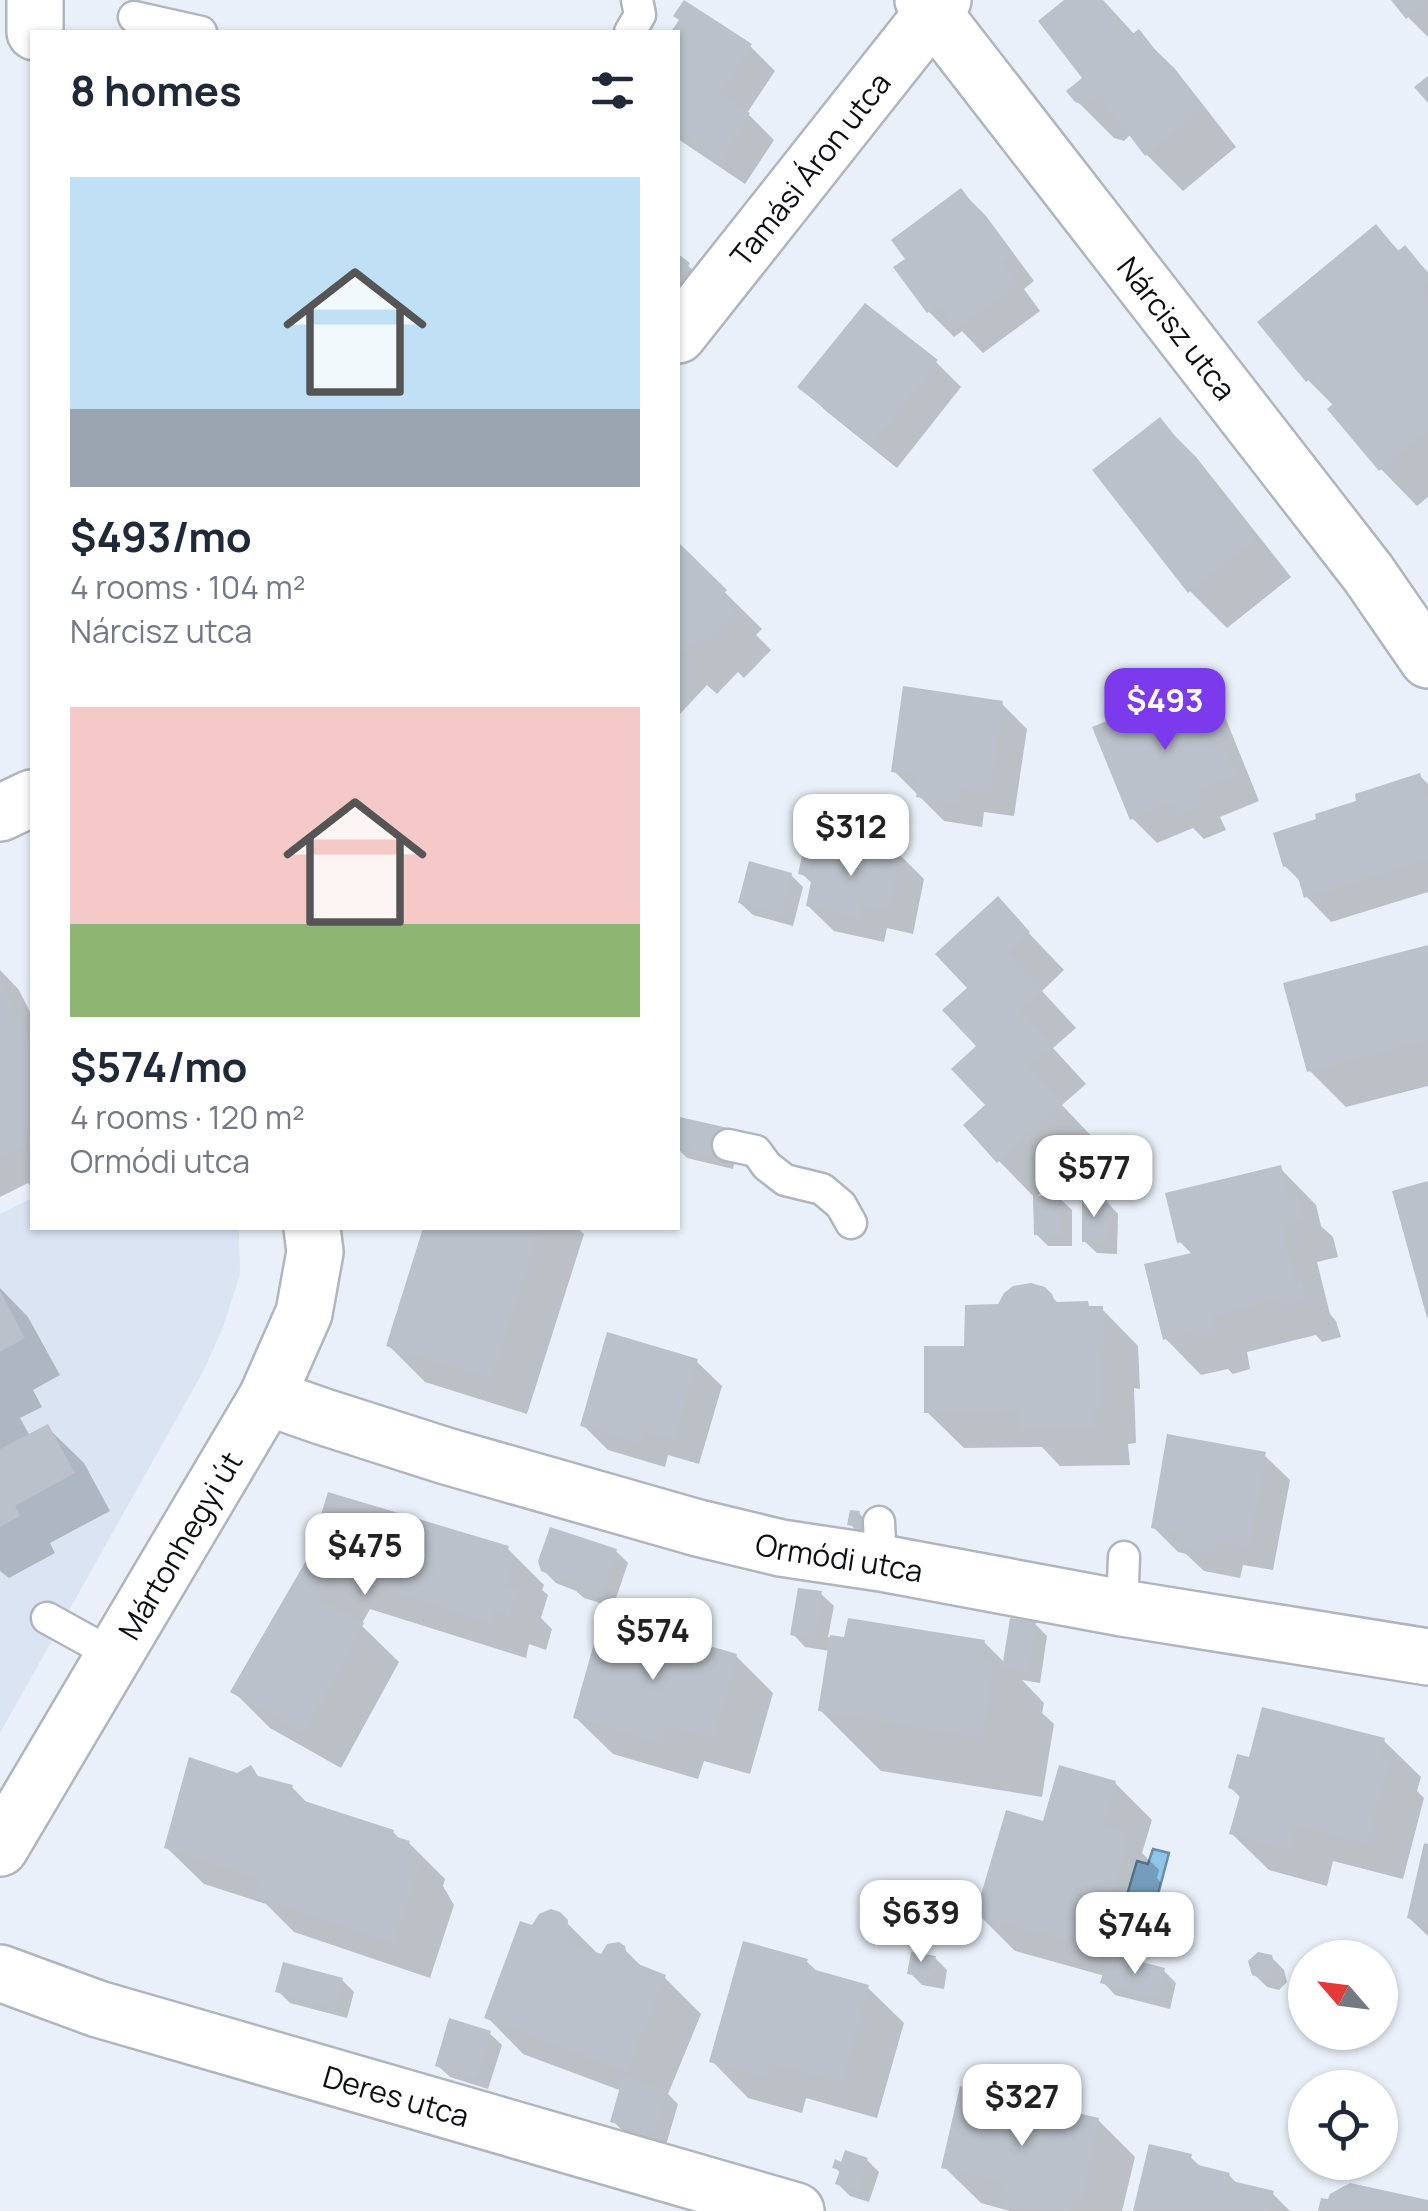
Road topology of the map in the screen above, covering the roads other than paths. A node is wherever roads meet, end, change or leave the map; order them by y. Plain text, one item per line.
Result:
1 (35, 0) edge
2 (636, 0) edge
3 (933, 4) edge
4 (134, 16) edge
5 (35, 30) edge
6 (193, 30) edge
7 (631, 30) edge
8 (680, 331) edge
9 (1428, 660) edge
10 (30, 799) edge
11 (0, 814) edge
12 (728, 1145) dead end
13 (851, 1223) dead end
14 (312, 1230) edge
15 (267, 1396) junction
16 (47, 1618) dead end
17 (114, 1655) junction
18 (1428, 1658) edge
19 (0, 1848) edge
20 (0, 1973) edge
21 (796, 2211) edge

1 - 5 street
2 - 7 lane
3 - 8 street, Tamási Áron utca
3 - 9 street, Nárcisz utca
4 - 6 lane
10 - 11 street
12 - 13 lane
14 - 15 street, Mártonhegyi út
15 - 17 street, Mártonhegyi út
15 - 18 street, Ormódi utca
16 - 17 lane
17 - 19 street, Mártonhegyi út
20 - 21 street, Deres utca

